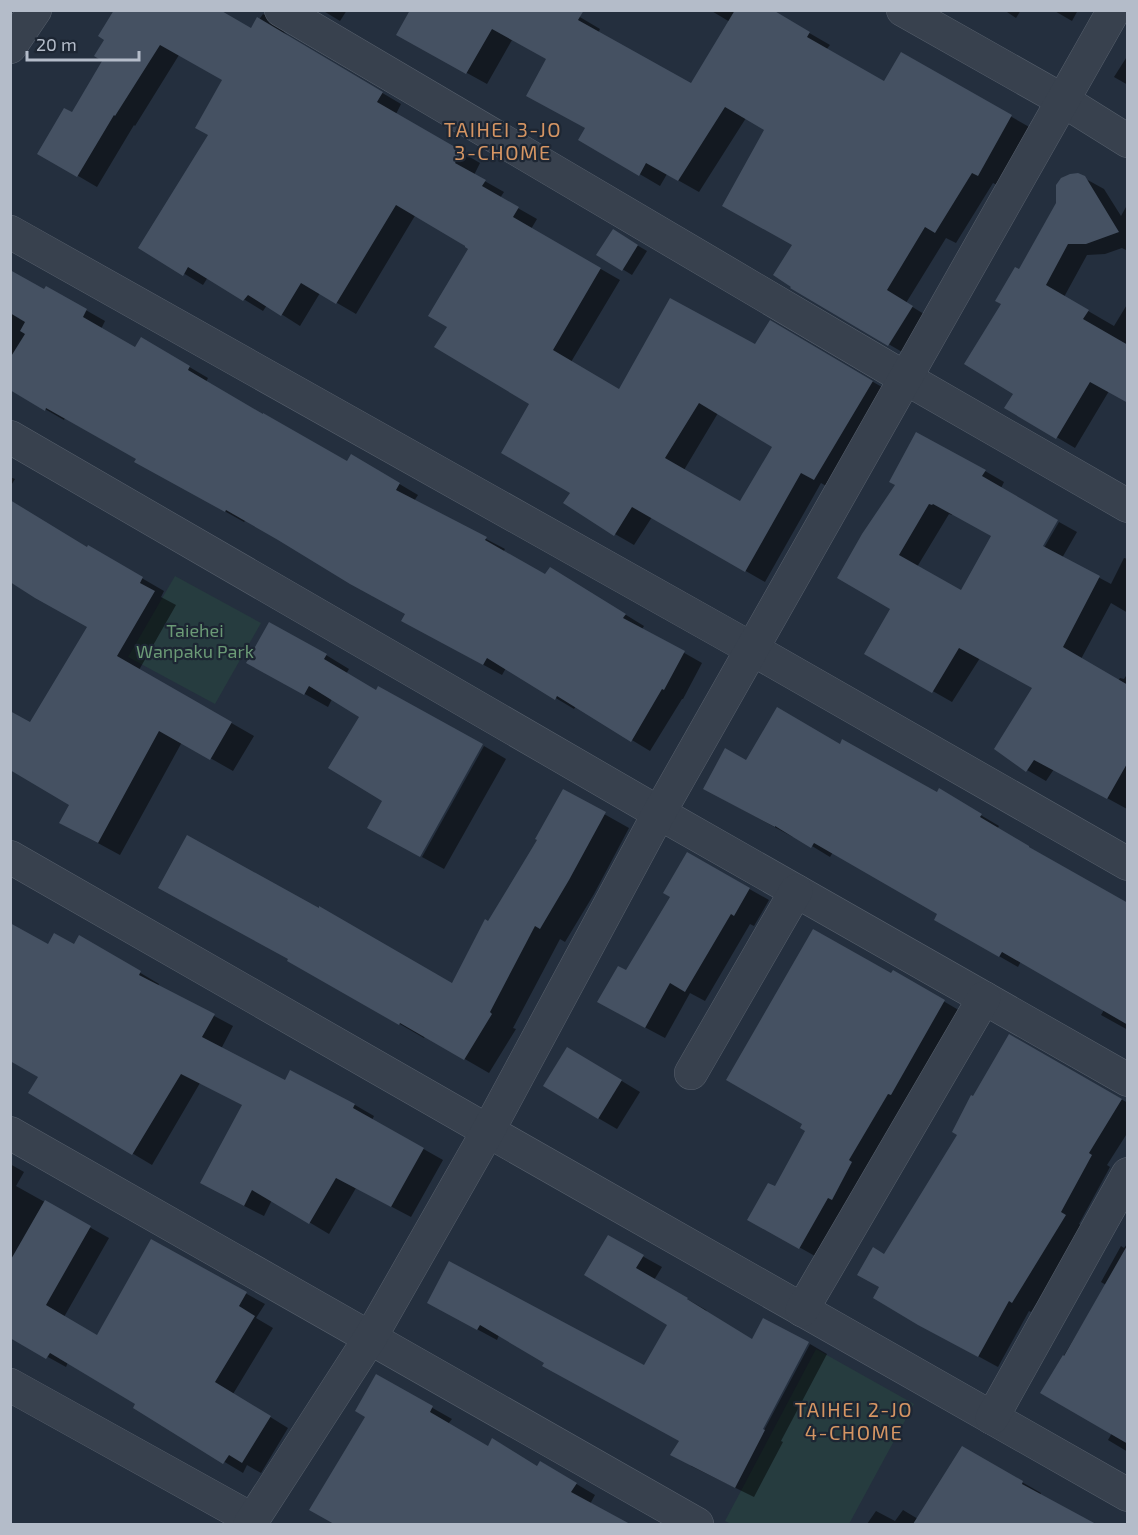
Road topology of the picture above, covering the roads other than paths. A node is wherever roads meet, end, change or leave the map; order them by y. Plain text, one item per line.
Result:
1 (35, 10) edge
2 (281, 10) edge
3 (903, 10) edge
4 (1114, 10) edge
5 (10, 47) edge
6 (1064, 101) junction
7 (1128, 141) edge
8 (10, 232) edge
9 (906, 378) junction
10 (10, 436) edge
11 (1128, 506) edge
12 (752, 649) junction
13 (659, 813) junction
14 (10, 857) edge
15 (1128, 864) edge
16 (796, 891) junction
17 (984, 998) junction
18 (691, 1073) dead end
19 (1128, 1080) edge
20 (488, 1131) junction
21 (10, 1133) edge
22 (1128, 1174) edge
23 (802, 1310) junction
24 (370, 1338) junction
25 (10, 1385) edge
26 (992, 1418) junction
27 (1128, 1495) edge
28 (251, 1522) edge
29 (697, 1524) edge

1 - 5 street
2 - 9 street
3 - 6 street
4 - 6 street
6 - 7 street
6 - 9 street
8 - 12 street
9 - 11 street
9 - 12 street
10 - 13 street
12 - 13 street
12 - 15 street
13 - 16 street
13 - 20 street
14 - 20 street
16 - 17 street
16 - 18 street
17 - 19 street
17 - 23 street
20 - 23 street
20 - 24 street
21 - 24 street
22 - 26 street
23 - 26 street
24 - 28 street
24 - 29 street
25 - 28 street
26 - 27 street

